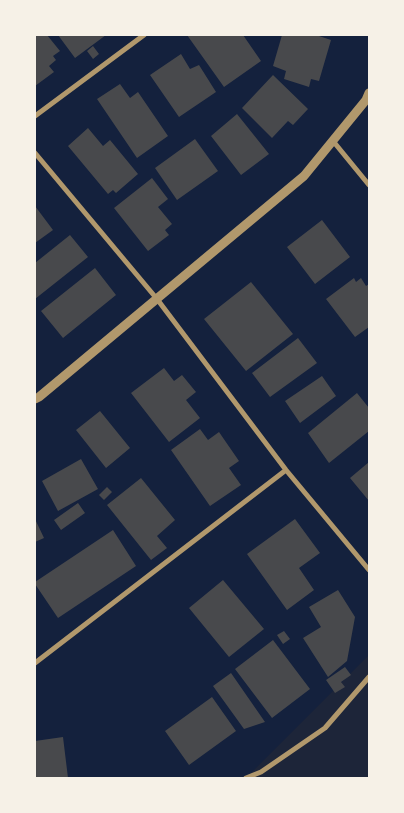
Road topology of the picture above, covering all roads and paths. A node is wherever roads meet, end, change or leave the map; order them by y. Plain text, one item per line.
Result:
1 (144, 35) edge
2 (369, 93) edge
3 (35, 116) edge
4 (333, 141) junction
5 (35, 153) edge
6 (369, 185) edge
7 (157, 299) junction
8 (35, 399) edge
9 (286, 470) junction
10 (369, 570) edge
11 (35, 663) edge
12 (369, 677) edge
13 (246, 778) edge

1 - 3 street
2 - 4 street
4 - 6 street
4 - 7 street
5 - 7 street
7 - 8 street
7 - 9 street
9 - 10 street
9 - 11 street
12 - 13 street

